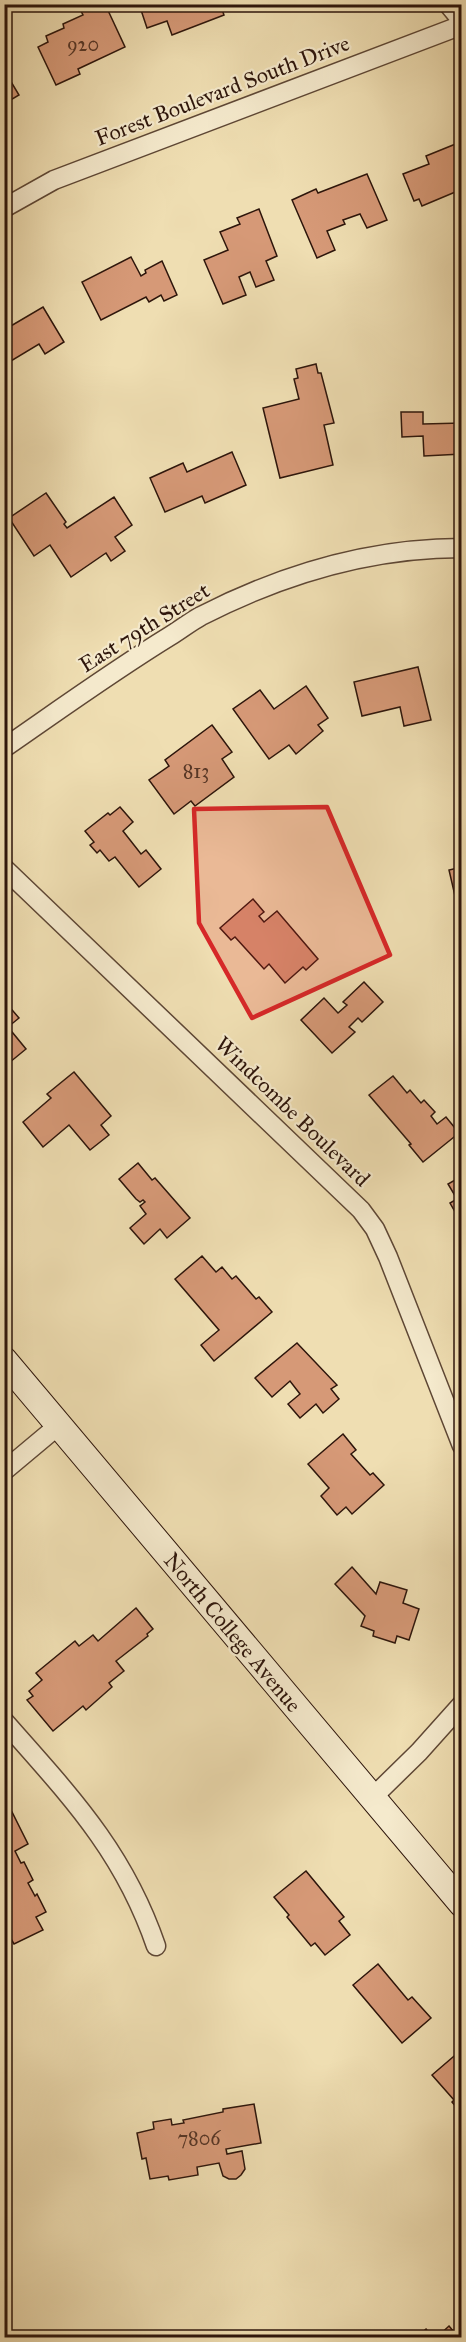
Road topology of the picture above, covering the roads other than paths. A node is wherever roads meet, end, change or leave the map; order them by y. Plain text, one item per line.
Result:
1 (448, 4) edge
2 (462, 23) edge
3 (4, 208) edge
4 (462, 549) edge
5 (4, 748) edge
6 (4, 868) edge
7 (4, 1360) edge
8 (59, 1425) junction
9 (462, 1446) edge
10 (4, 1471) edge
11 (462, 1704) edge
12 (4, 1721) edge
13 (372, 1798) junction
14 (462, 1904) edge
15 (156, 1946) dead end

1 - 2 street
2 - 3 street, Forest Boulevard South Drive
4 - 5 street, East 79th Street
6 - 9 street, Windcombe Boulevard
7 - 8 main road, North College Avenue
8 - 10 street
8 - 13 main road, North College Avenue
11 - 13 street
12 - 15 street
13 - 14 main road, North College Avenue

